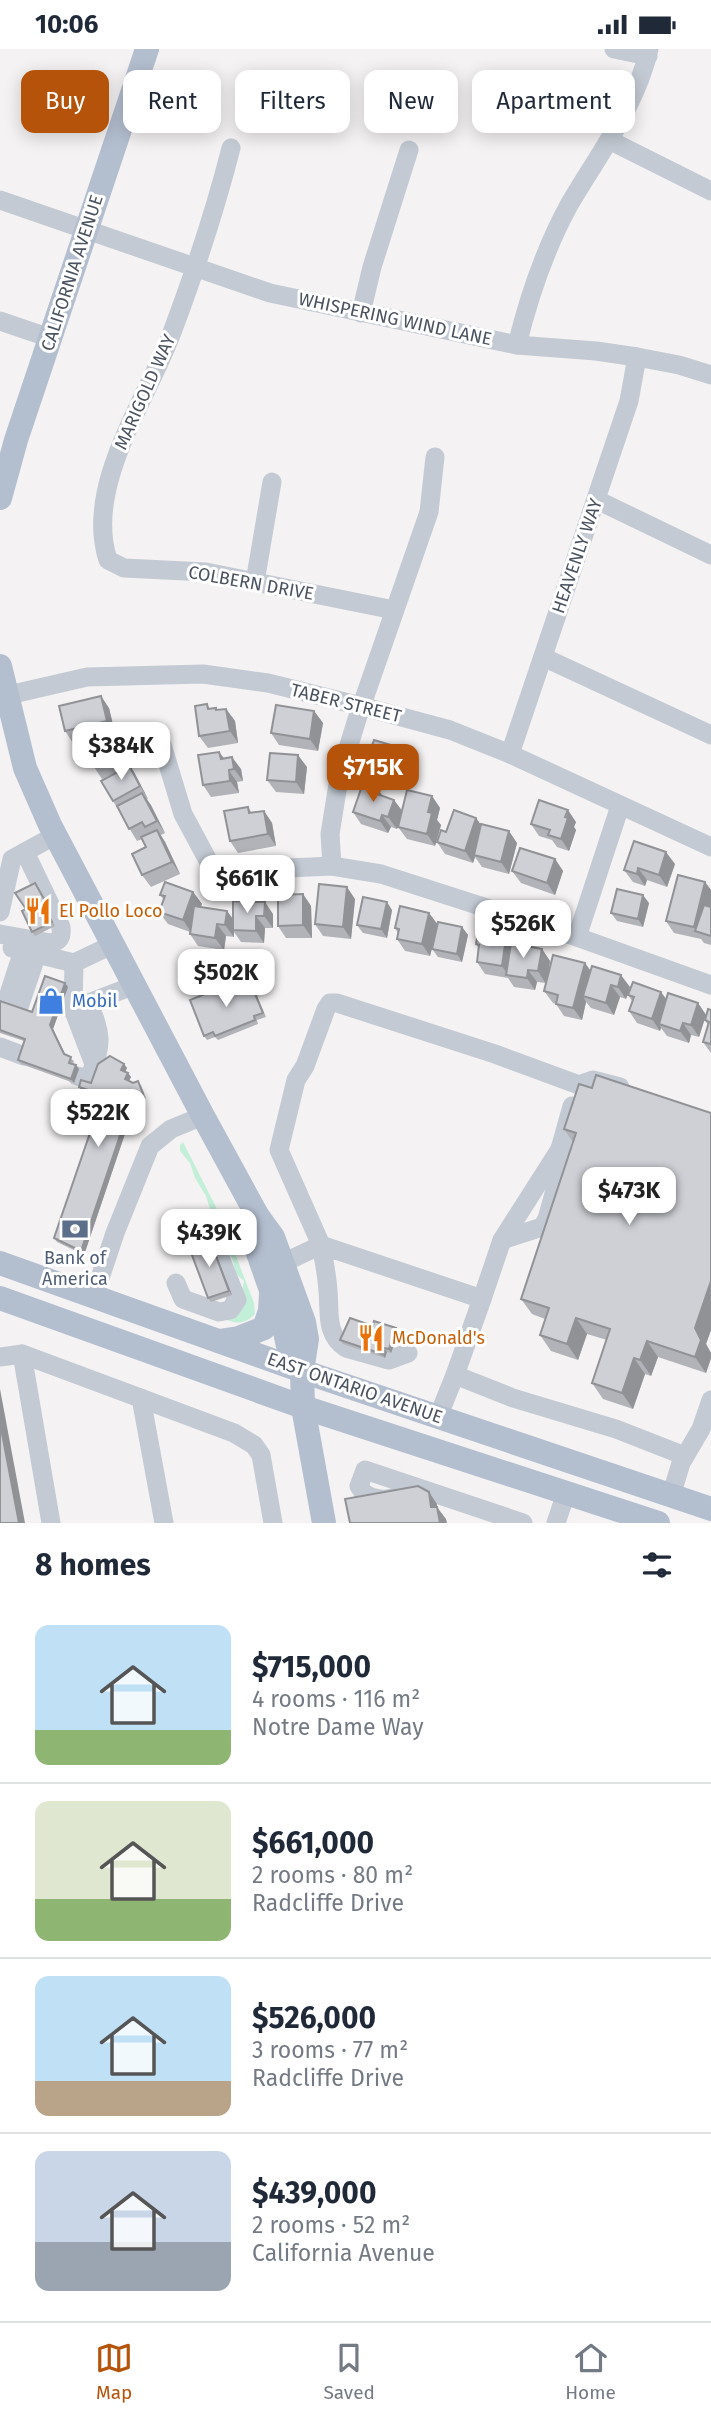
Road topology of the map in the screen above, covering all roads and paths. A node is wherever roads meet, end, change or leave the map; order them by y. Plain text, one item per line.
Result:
1 (147, 49) edge
2 (614, 49) edge
3 (649, 52) edge
4 (609, 140) junction
5 (230, 148) dead end
6 (409, 150) dead end
7 (711, 191) edge
8 (0, 200) edge
9 (86, 231) junction
10 (194, 268) junction
11 (361, 313) junction
12 (0, 321) edge
13 (50, 338) junction
14 (517, 345) junction
15 (637, 357) junction
16 (711, 375) edge
17 (8, 438) edge
18 (435, 457) dead end
19 (272, 482) dead end
20 (0, 498) edge
21 (597, 500) junction
22 (711, 555) edge
23 (108, 560) joint
24 (255, 582) junction
25 (394, 610) junction
26 (543, 657) junction
27 (0, 666) edge
28 (3, 696) edge
29 (361, 706) junction
30 (159, 735) dead end
31 (711, 735) edge
32 (510, 754) junction
33 (620, 806) junction
34 (56, 835) junction
35 (711, 847) edge
36 (24, 852) junction
37 (332, 866) junction
38 (3, 885) edge
39 (0, 912) edge
40 (0, 933) edge
41 (577, 937) junction
42 (114, 944) junction
43 (21, 951) edge
44 (74, 963) junction
45 (135, 985) junction
46 (711, 985) edge
47 (19, 1000) edge
48 (75, 1004) junction
49 (77, 1076) dead end
50 (579, 1085) junction
51 (635, 1092) edge
52 (203, 1116) junction
53 (560, 1149) junction
54 (257, 1215) junction
55 (190, 1231) dead end
56 (502, 1241) junction
57 (321, 1245) junction
58 (0, 1263) edge
59 (282, 1263) junction
60 (176, 1283) dead end
61 (271, 1290) junction
62 (94, 1296) junction
63 (0, 1298) edge
64 (482, 1299) junction
65 (219, 1341) junction
66 (408, 1353) dead end
67 (22, 1354) junction
68 (0, 1357) edge
69 (302, 1371) junction
70 (455, 1375) junction
71 (141, 1398) junction
72 (711, 1400) edge
73 (303, 1407) junction
74 (438, 1417) junction
75 (685, 1456) junction
76 (361, 1479) dead end
77 (566, 1493) junction
78 (671, 1496) junction
79 (711, 1509) edge
80 (51, 1523) edge
81 (164, 1523) edge
82 (273, 1523) edge
83 (324, 1523) edge
84 (523, 1523) edge
85 (556, 1523) edge
86 (658, 1523) edge

1 - 9 main road, CALIFORNIA AVENUE
2 - 3 street
3 - 4 street
4 - 7 street
4 - 14 street
5 - 10 street, MARIGOLD WAY
6 - 11 street
8 - 9 street, WHISPERING WIND LANE
9 - 10 street, WHISPERING WIND LANE
9 - 13 main road, CALIFORNIA AVENUE
10 - 11 street, WHISPERING WIND LANE
10 - 23 street, MARIGOLD WAY
11 - 14 street, WHISPERING WIND LANE
12 - 13 street
13 - 17 main road, CALIFORNIA AVENUE
14 - 15 street, WHISPERING WIND LANE
15 - 16 street, WHISPERING WIND LANE
15 - 21 street, HEAVENLY WAY
17 - 20 main road, CALIFORNIA AVENUE
18 - 25 street
19 - 24 street
21 - 22 street
21 - 26 street, HEAVENLY WAY
23 - 24 street, COLBERN DRIVE
24 - 25 street, COLBERN DRIVE
25 - 29 street
26 - 31 street
26 - 32 street, HEAVENLY WAY
27 - 28 main road
28 - 29 street, TABER STREET
28 - 34 main road
29 - 32 street, TABER STREET
29 - 37 street
30 - 37 street
32 - 33 street, TABER STREET
33 - 35 street, TABER STREET
33 - 41 street
34 - 36 street
34 - 42 main road
36 - 38 street
36 - 40 street
37 - 41 street
38 - 39 street
41 - 46 street
42 - 44 street
42 - 45 main road
43 - 44 street
43 - 47 street
43 - 47 street
44 - 48 street
45 - 48 street
45 - 52 main road
48 - 49 street
50 - 51 street
50 - 53 street
50 - 57 street
52 - 54 main road
52 - 62 street
53 - 56 street
53 - 56 street
54 - 59 main road
54 - 61 main road
55 - 60 street
56 - 64 street
57 - 59 street
57 - 64 street
57 - 66 street
58 - 62 main road, EAST ONTARIO AVENUE
59 - 69 main road
61 - 65 main road
61 - 69 main road
62 - 65 main road, EAST ONTARIO AVENUE
63 - 73 main road, EAST ONTARIO AVENUE
64 - 70 street
65 - 69 main road, EAST ONTARIO AVENUE
67 - 68 street
67 - 71 street
67 - 80 street
69 - 73 main road
69 - 74 main road, EAST ONTARIO AVENUE
70 - 74 street
70 - 75 street
71 - 81 street
71 - 82 street
72 - 75 street
73 - 77 main road, EAST ONTARIO AVENUE
73 - 83 main road
74 - 78 main road, EAST ONTARIO AVENUE
75 - 78 street
76 - 84 street
77 - 85 street
77 - 86 main road, EAST ONTARIO AVENUE
78 - 79 main road, EAST ONTARIO AVENUE

